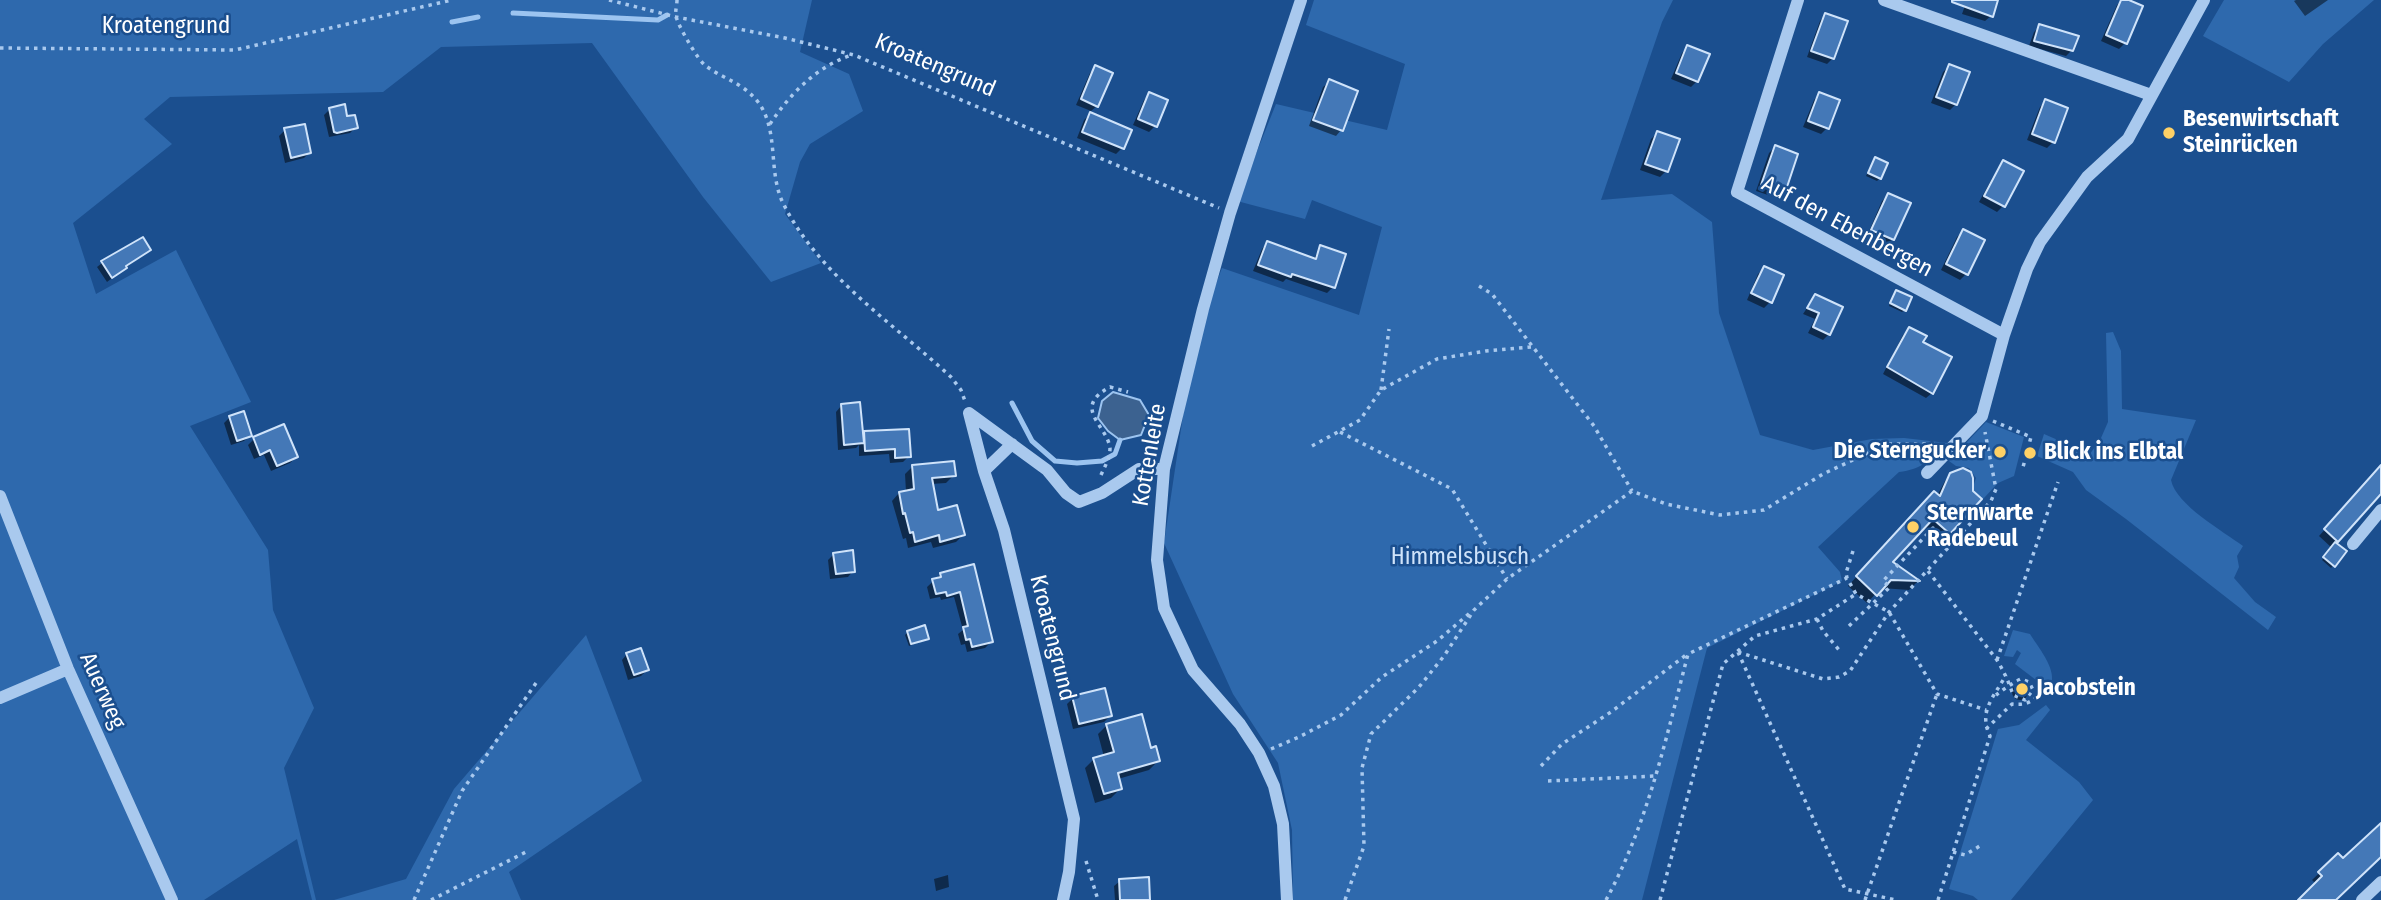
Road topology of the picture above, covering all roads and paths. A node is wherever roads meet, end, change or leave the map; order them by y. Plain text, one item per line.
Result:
1 (452, 0) edge
2 (609, 0) edge
3 (677, 0) edge
4 (1301, 0) edge
5 (1798, 0) edge
6 (1884, 0) edge
7 (2202, 4) edge
8 (676, 17) junction
9 (0, 48) edge
10 (855, 55) junction
11 (2151, 95) junction
12 (769, 124) junction
13 (1230, 213) junction
14 (1479, 286) dead end
15 (1389, 329) dead end
16 (2004, 335) junction
17 (1531, 347) junction
18 (1381, 390) junction
19 (1128, 392) dead end
20 (969, 412) junction
21 (1982, 416) junction
22 (1340, 432) junction
23 (1012, 443) junction
24 (1955, 444) junction
25 (1312, 446) dead end
26 (1108, 460) dead end
27 (1164, 469) junction
28 (984, 471) junction
29 (2022, 471) dead end
30 (1927, 473) dead end
31 (2058, 482) dead end
32 (1632, 491) junction
33 (0, 496) edge
34 (2381, 510) edge
35 (1951, 544) junction
36 (2353, 544) dead end
37 (1853, 551) dead end
38 (1928, 571) junction
39 (1507, 579) junction
40 (1847, 579) junction
41 (1856, 594) junction
42 (1873, 603) junction
43 (1474, 610) junction
44 (1889, 612) junction
45 (1817, 619) junction
46 (1849, 626) dead end
47 (1839, 650) dead end
48 (1738, 652) junction
49 (1688, 654) junction
50 (1997, 660) junction
51 (68, 669) junction
52 (2006, 675) junction
53 (536, 683) dead end
54 (2010, 685) junction
55 (1937, 694) junction
56 (1994, 695) junction
57 (2037, 696) dead end
58 (0, 698) edge
59 (1986, 710) junction
60 (1986, 729) junction
61 (1259, 753) junction
62 (1541, 766) dead end
63 (1656, 776) junction
64 (1548, 781) dead end
65 (1983, 844) dead end
66 (526, 852) dead end
67 (1953, 852) junction
68 (2381, 883) edge
69 (1868, 894) junction
70 (172, 900) edge
71 (414, 900) edge
72 (431, 900) edge
73 (1063, 900) edge
74 (1287, 900) edge
75 (1345, 900) edge
76 (1606, 900) edge
77 (1660, 900) edge
78 (1866, 900) edge
79 (1896, 900) edge
80 (1938, 900) edge
81 (2362, 900) edge

1 - 9 path, Kroatengrund
2 - 8 path, Kroatengrund
3 - 8 path
4 - 13 street, Kottenleite
5 - 16 street, Auf den Ebenbergen
6 - 11 street
7 - 11 street
8 - 10 path, Kroatengrund
8 - 12 path
10 - 12 path
10 - 13 path, Kroatengrund
11 - 16 street
12 - 20 path
13 - 27 street, Kottenleite
14 - 17 path
15 - 18 path
16 - 21 street
17 - 18 path
17 - 32 path
18 - 22 path
19 - 26 path
20 - 23 street
20 - 28 street, Kroatengrund
21 - 24 street
21 - 29 path
21 - 35 path
22 - 25 path
22 - 39 path
23 - 27 street
23 - 28 street
24 - 30 street
24 - 32 path
27 - 61 street, Kottenleite
28 - 73 street, Kroatengrund
31 - 50 path
32 - 39 path
33 - 51 street, Auerweg
34 - 36 street
35 - 38 path
35 - 42 path
37 - 40 path
38 - 44 path
38 - 50 path
39 - 43 path
40 - 41 path
40 - 49 path
41 - 42 path
41 - 45 path
42 - 44 path
42 - 46 path
43 - 61 path
43 - 75 path
44 - 48 path
44 - 55 path
45 - 47 path
45 - 48 path
48 - 69 path
48 - 77 path
49 - 62 path
49 - 63 path
50 - 52 path
51 - 58 street
51 - 70 street, Auerweg
52 - 54 path
52 - 56 path
53 - 71 path
54 - 54 path
54 - 56 path
55 - 59 path
55 - 69 path
56 - 59 path
57 - 60 path
59 - 60 path
60 - 67 path
61 - 74 street, Kottenleite
63 - 64 path
63 - 76 path
65 - 67 path
66 - 72 path
67 - 80 path
68 - 81 street
69 - 78 path
69 - 79 path

